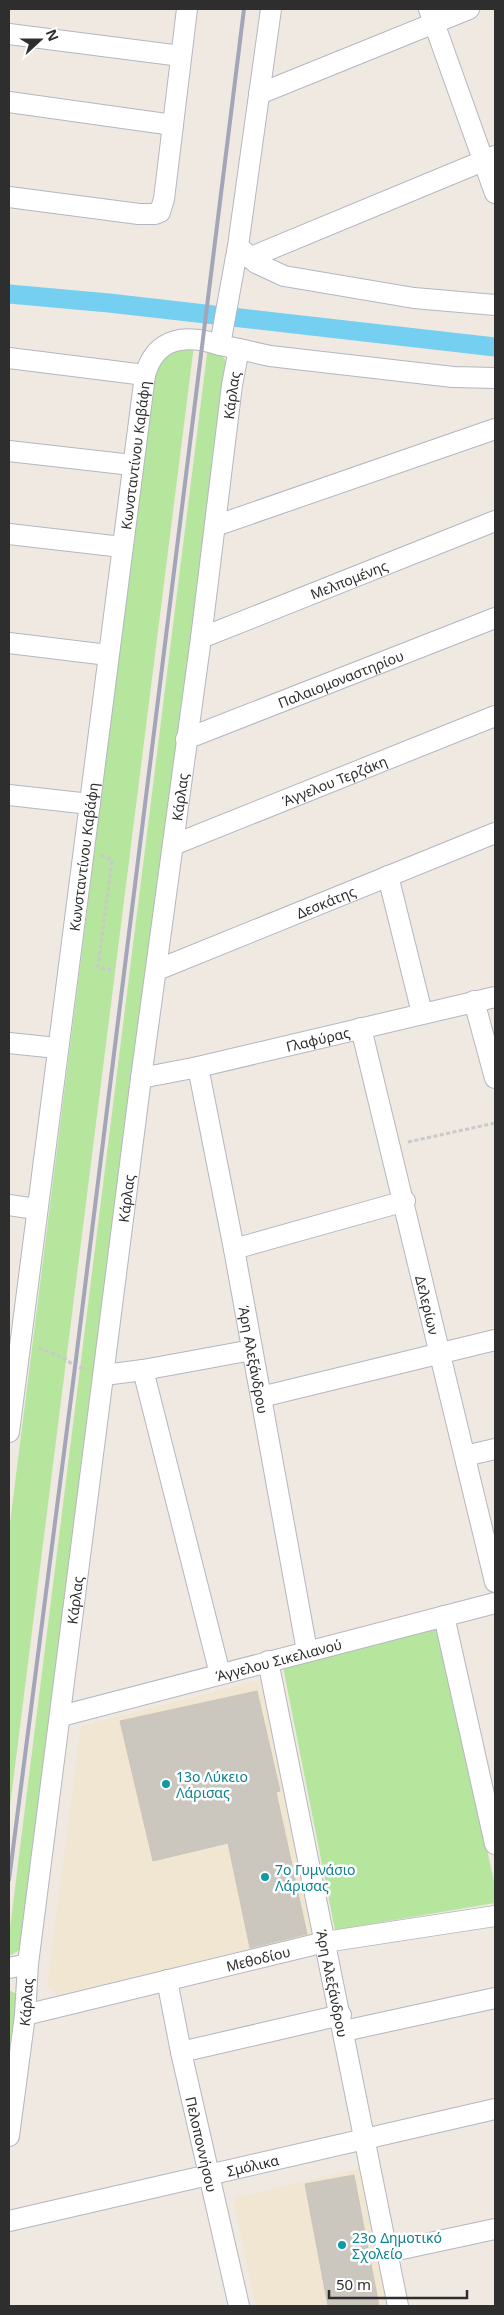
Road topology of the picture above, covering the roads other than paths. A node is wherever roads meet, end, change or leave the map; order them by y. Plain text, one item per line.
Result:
1 (187, 9) edge
2 (271, 9) edge
3 (469, 9) edge
4 (431, 16) edge
5 (9, 34) edge
6 (181, 56) junction
7 (259, 94) junction
8 (9, 102) edge
9 (174, 125) junction
10 (489, 158) edge
11 (495, 193) edge
12 (9, 197) edge
13 (244, 252) junction
14 (495, 305) edge
15 (227, 344) junction
16 (9, 358) edge
17 (145, 375) junction
18 (495, 378) edge
19 (495, 429) edge
20 (9, 451) edge
21 (132, 465) junction
22 (495, 521) edge
23 (215, 526) junction
24 (9, 534) edge
25 (122, 547) junction
26 (495, 618) edge
27 (201, 638) junction
28 (9, 643) edge
29 (108, 655) junction
30 (495, 716) edge
31 (186, 739) junction
32 (9, 795) edge
33 (90, 804) junction
34 (495, 833) edge
35 (173, 845) junction
36 (388, 876) junction
37 (157, 970) junction
38 (495, 996) edge
39 (474, 1001) junction
40 (422, 1013) junction
41 (362, 1028) junction
42 (9, 1043) edge
43 (57, 1048) junction
44 (198, 1067) junction
45 (141, 1078) junction
46 (495, 1078) edge
47 (404, 1202) junction
48 (9, 1205) edge
49 (36, 1209) junction
50 (234, 1249) junction
51 (15, 1337) edge
52 (495, 1340) edge
53 (252, 1350) junction
54 (441, 1353) junction
55 (143, 1370) junction
56 (104, 1375) junction
57 (261, 1397) junction
58 (9, 1432) edge
59 (495, 1449) edge
60 (465, 1456) junction
61 (495, 1582) edge
62 (495, 1603) edge
63 (444, 1616) junction
64 (307, 1651) junction
65 (268, 1661) junction
66 (220, 1674) junction
67 (61, 1716) junction
68 (490, 1790) edge
69 (495, 1844) edge
70 (495, 1916) edge
71 (325, 1942) junction
72 (28, 1964) junction
73 (9, 1968) edge
74 (168, 1980) junction
75 (495, 1998) edge
76 (25, 2015) junction
77 (342, 2023) junction
78 (181, 2052) junction
79 (495, 2109) edge
80 (9, 2136) edge
81 (365, 2138) junction
82 (210, 2175) junction
83 (9, 2221) edge
84 (495, 2229) edge
85 (388, 2252) junction
86 (239, 2306) edge
87 (398, 2306) edge

1 - 6 street
2 - 7 street, Κάρλας
3 - 4 street
4 - 7 street
4 - 10 street
5 - 6 street
6 - 9 street
7 - 13 street, Κάρλας
8 - 9 street
9 - 12 street
10 - 11 street
10 - 13 street
13 - 14 street
13 - 15 street, Κάρλας
15 - 17 street, Κωνσταντίνου Καβάφη
15 - 18 street, Κωνσταντίνου Καβάφη
15 - 23 street, Κάρλας
16 - 17 street
17 - 21 street, Κωνσταντίνου Καβάφη
19 - 23 street
20 - 21 street
21 - 25 street, Κωνσταντίνου Καβάφη
22 - 27 street, Μελπομένης
23 - 27 street, Κάρλας
24 - 25 street
25 - 29 street, Κωνσταντίνου Καβάφη
26 - 31 street, Παλαιομοναστηρίου
27 - 31 street, Κάρλας
28 - 29 street
29 - 33 street, Κωνσταντίνου Καβάφη
30 - 35 street, Άγγελου Τερζάκη
31 - 35 street, Κάρλας
32 - 33 street
33 - 43 street, Κωνσταντίνου Καβάφη
34 - 36 street, Δεσκάτης
35 - 37 street, Κάρλας
36 - 37 street, Δεσκάτης
36 - 40 street
37 - 45 street, Κάρλας
38 - 39 street, Γλαφύρας
39 - 40 street, Γλαφύρας
39 - 46 street
40 - 41 street, Γλαφύρας
41 - 44 street, Γλαφύρας
41 - 47 street, Δελερίων
42 - 43 street
43 - 49 street, Κωνσταντίνου Καβάφη
44 - 45 street, Γλαφύρας
44 - 50 street, Άρη Αλεξάνδρου
45 - 56 street, Κάρλας
47 - 50 street
47 - 54 street, Δελερίων
48 - 49 street
49 - 51 street, Κωνσταντίνου Καβάφη
50 - 53 street, Άρη Αλεξάνδρου
51 - 58 street, Κωνσταντίνου Καβάφη
52 - 54 street
53 - 55 street
53 - 57 street, Άρη Αλεξάνδρου
54 - 57 street
54 - 60 street, Δελερίων
55 - 56 street
55 - 66 street
56 - 67 street, Κάρλας
57 - 64 street, Άρη Αλεξάνδρου
59 - 60 street
60 - 61 street, Δελερίων
62 - 63 street, Άγγελου Σικελιανού
63 - 64 street, Άγγελου Σικελιανού
63 - 68 street
64 - 65 street, Άγγελου Σικελιανού
65 - 66 street, Άγγελου Σικελιανού
65 - 71 street, Άρη Αλεξάνδρου
66 - 67 street, Άγγελου Σικελιανού
67 - 72 street, Κάρλας
68 - 69 street
70 - 71 street, Μεθοδίου
71 - 74 street, Μεθοδίου
71 - 77 street, Άρη Αλεξάνδρου
72 - 73 street
72 - 76 street, Κάρλας
74 - 76 street, Μεθοδίου
74 - 78 street, Πελοποννήσου
75 - 77 street
76 - 80 street, Κάρλας
77 - 78 street
77 - 81 street, Άρη Αλεξάνδρου
78 - 82 street, Πελοποννήσου
79 - 81 street, Σμόλικα
81 - 82 street, Σμόλικα
81 - 85 street, Άρη Αλεξάνδρου
82 - 83 street, Σμόλικα
82 - 86 street, Πελοποννήσου
84 - 85 street
85 - 87 street, Άρη Αλεξάνδρου

